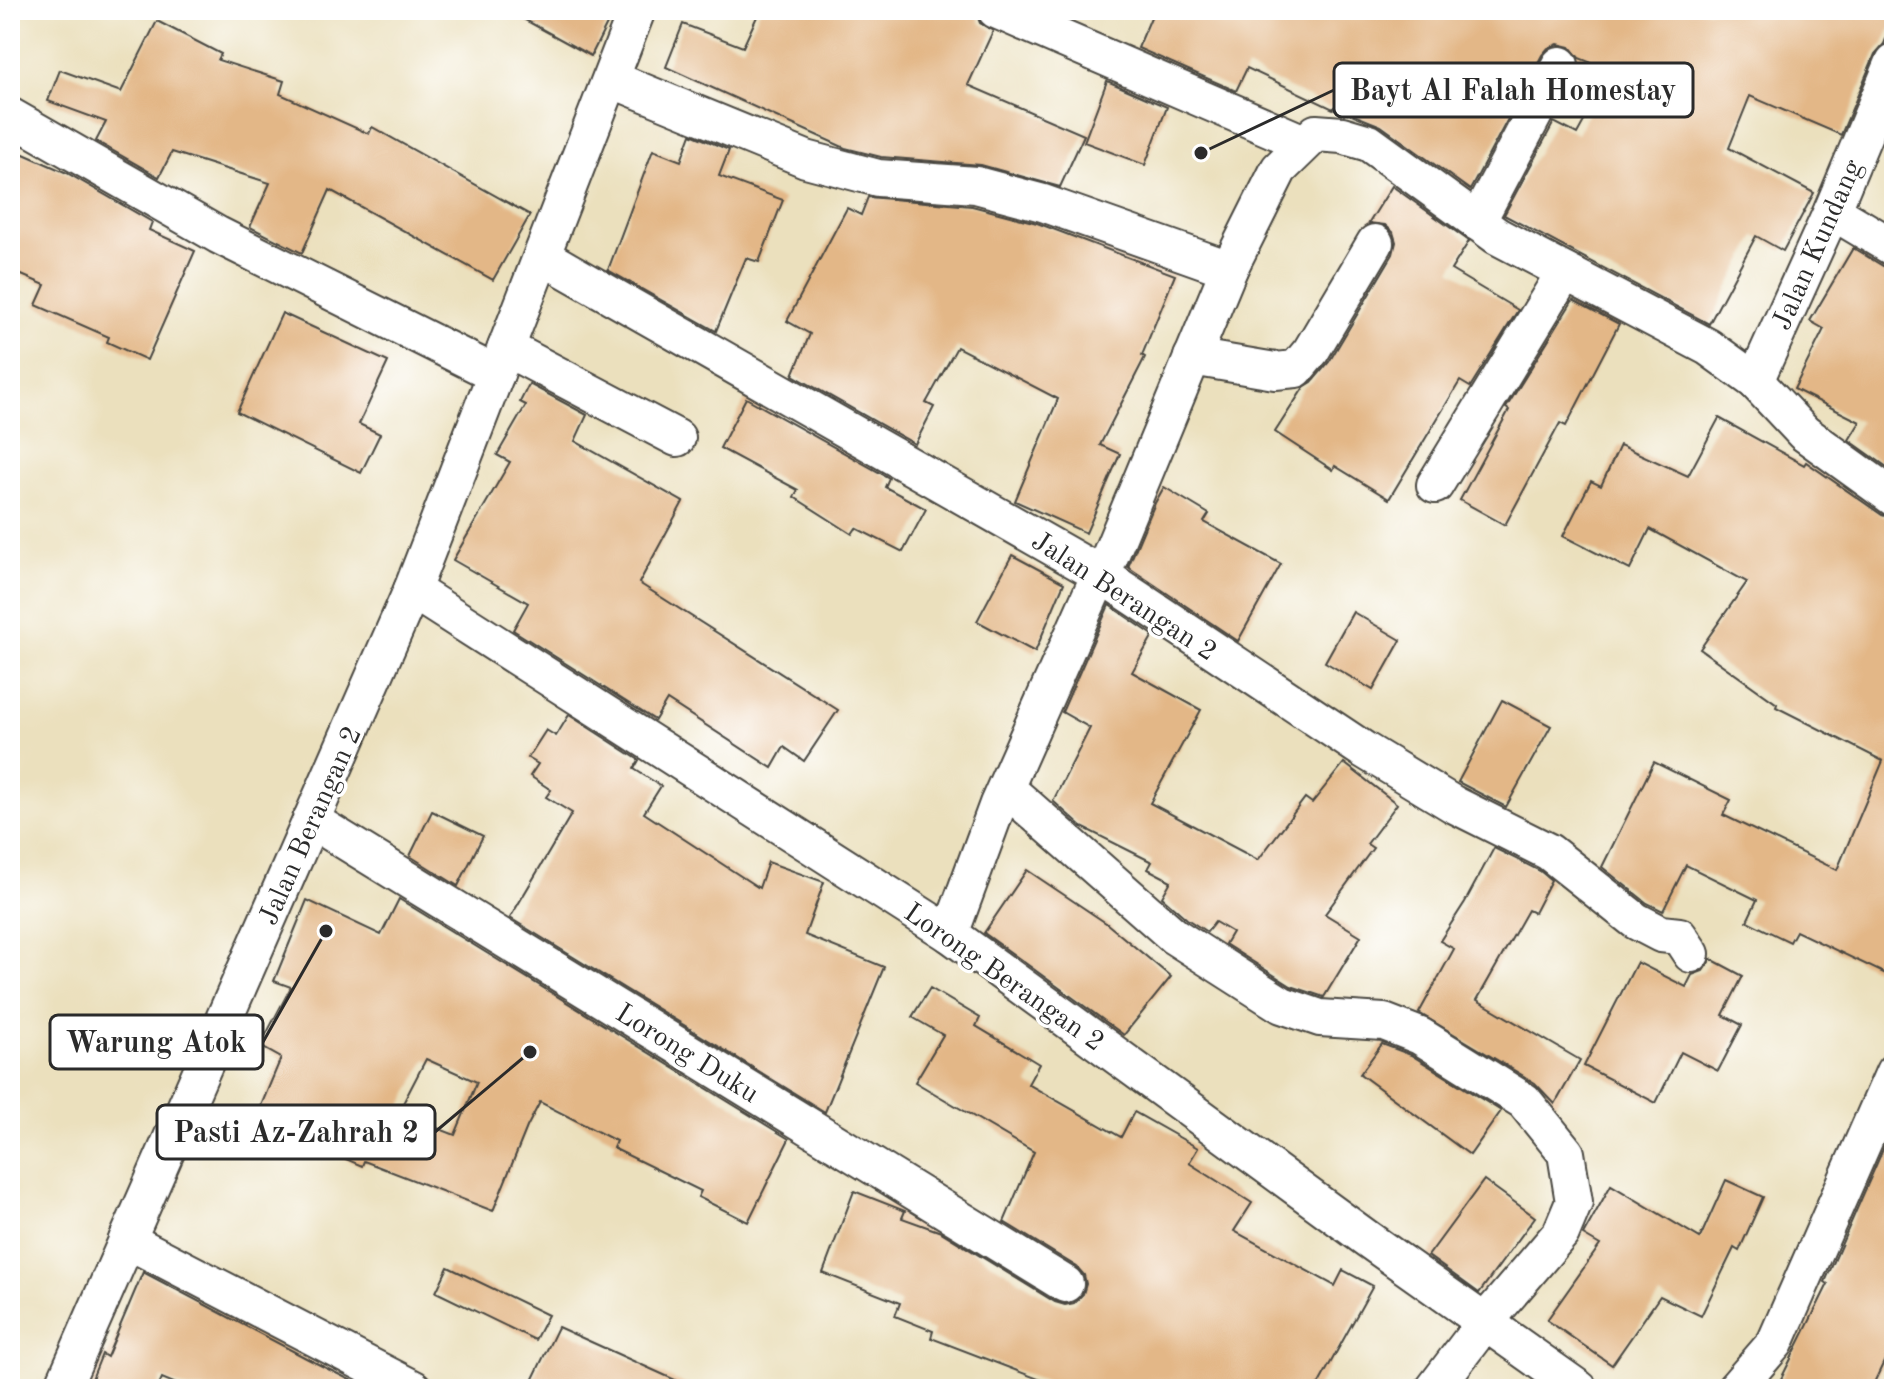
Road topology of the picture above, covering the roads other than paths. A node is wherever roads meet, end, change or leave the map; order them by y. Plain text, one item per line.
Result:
1 (637, 10) edge
2 (996, 10) edge
3 (1894, 62) edge
4 (1560, 65) dead end
5 (611, 79) junction
6 (10, 116) edge
7 (1304, 143) junction
8 (1832, 211) junction
9 (1477, 222) junction
10 (1375, 243) dead end
11 (1894, 248) edge
12 (542, 256) junction
13 (1229, 269) junction
14 (1565, 272) junction
15 (1192, 357) junction
16 (501, 361) junction
17 (1755, 381) junction
18 (677, 438) dead end
19 (1435, 485) dead end
20 (1894, 498) edge
21 (1100, 574) junction
22 (412, 590) junction
23 (1006, 788) junction
24 (311, 820) junction
25 (950, 934) junction
26 (1691, 954) dead end
27 (1894, 1072) edge
28 (127, 1240) junction
29 (1065, 1284) dead end
30 (1485, 1322) junction
31 (62, 1389) edge
32 (414, 1389) edge
33 (1434, 1389) edge
34 (1579, 1389) edge
35 (1735, 1389) edge

1 - 5 street, Jalan Berangan 2
2 - 7 street
3 - 8 street, Jalan Kundang
4 - 9 street
5 - 12 street, Jalan Berangan 2
5 - 13 street
6 - 16 street
7 - 9 street
7 - 13 street
8 - 11 street
8 - 17 street, Jalan Kundang
9 - 14 street
10 - 15 street
12 - 16 street, Jalan Berangan 2
12 - 21 street, Jalan Berangan 2
13 - 15 street
14 - 17 street
14 - 19 street
15 - 21 street
16 - 18 street
16 - 22 street, Jalan Berangan 2
17 - 20 street
21 - 23 street
21 - 26 street, Jalan Berangan 2
22 - 24 street, Jalan Berangan 2
22 - 25 street, Lorong Berangan 2
23 - 25 street
23 - 30 street
24 - 28 street, Jalan Berangan 2
24 - 29 street, Lorong Duku
25 - 30 street, Lorong Berangan 2
27 - 35 street
28 - 31 street, Jalan Berangan 2
28 - 32 street
30 - 33 street
30 - 34 street, Lorong Berangan 2

